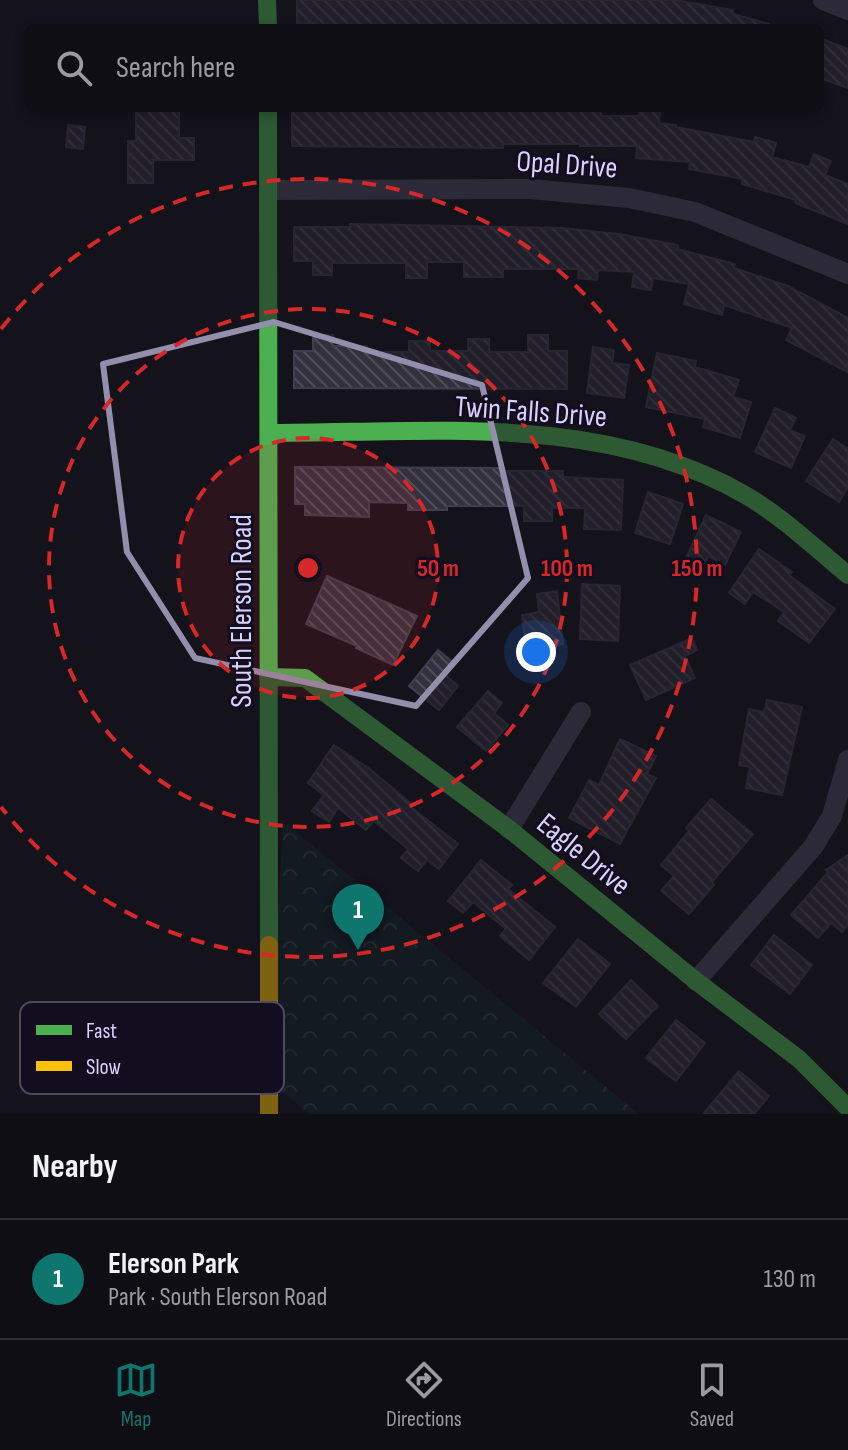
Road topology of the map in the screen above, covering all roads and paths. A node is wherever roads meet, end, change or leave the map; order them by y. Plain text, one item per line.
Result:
1 (267, 0) edge
2 (823, 0) edge
3 (848, 10) edge
4 (268, 24) edge
5 (268, 112) edge
6 (269, 190) junction
7 (848, 274) edge
8 (269, 433) junction
9 (848, 575) edge
10 (268, 677) junction
11 (581, 712) dead end
12 (848, 760) edge
13 (509, 829) junction
14 (696, 981) junction
15 (269, 1002) edge
16 (269, 1094) edge
17 (848, 1108) edge
18 (269, 1114) edge

1 - 4 street
2 - 3 street
5 - 6 street, South Elerson Road
6 - 7 street, Opal Drive
6 - 8 street, South Elerson Road
8 - 9 street, Twin Falls Drive
8 - 10 street, South Elerson Road
10 - 13 street, Eagle Drive
10 - 15 street, South Elerson Road
11 - 13 street
12 - 14 street
13 - 14 street, Eagle Drive
14 - 17 street, Eagle Drive
16 - 18 street, South Elerson Road

